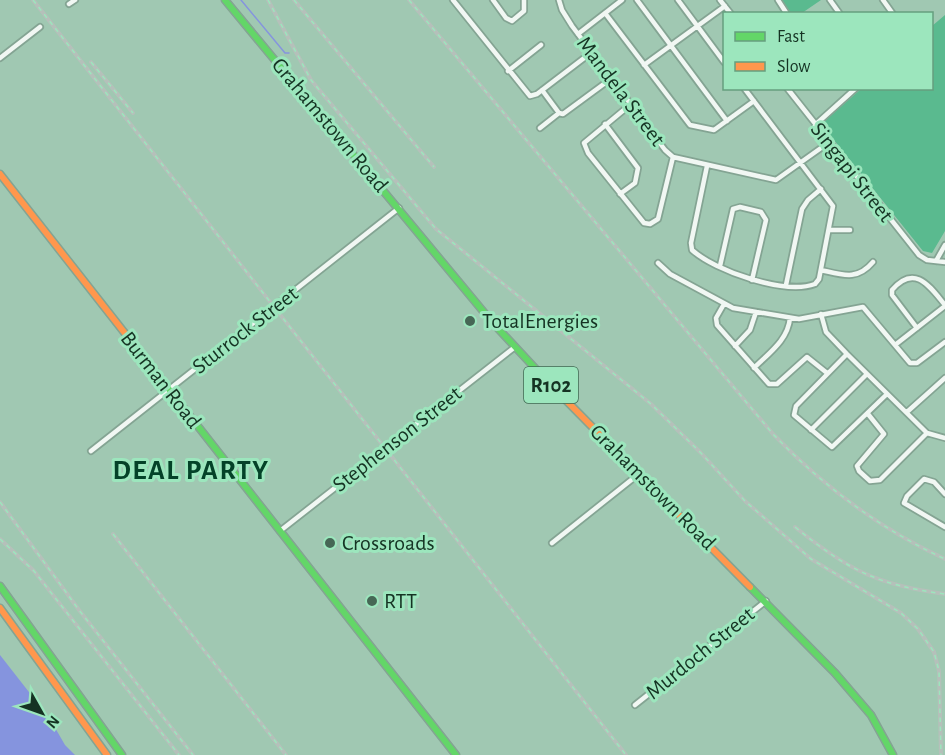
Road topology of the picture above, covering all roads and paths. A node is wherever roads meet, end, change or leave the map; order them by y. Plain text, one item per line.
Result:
1 (75, 0) edge
2 (225, 0) edge
3 (453, 0) edge
4 (493, 0) edge
5 (524, 0) edge
6 (559, 0) edge
7 (622, 0) edge
8 (637, 0) edge
9 (678, 0) edge
10 (720, 0) edge
11 (69, 4) dead end
12 (725, 6) junction
13 (730, 12) edge
14 (605, 13) junction
15 (698, 26) junction
16 (40, 27) dead end
17 (578, 34) junction
18 (541, 45) dead end
19 (671, 45) junction
20 (592, 52) junction
21 (0, 58) edge
22 (723, 61) edge
23 (644, 65) junction
24 (508, 70) junction
25 (612, 78) junction
26 (542, 90) junction
27 (746, 90) edge
28 (789, 90) edge
29 (844, 90) edge
30 (854, 90) edge
31 (848, 95) junction
32 (754, 101) junction
33 (631, 104) junction
34 (559, 113) junction
35 (728, 121) junction
36 (605, 124) junction
37 (815, 125) junction
38 (540, 128) dead end
39 (828, 142) junction
40 (673, 157) junction
41 (800, 164) junction
42 (707, 166) junction
43 (0, 174) edge
44 (821, 189) junction
45 (620, 194) junction
46 (399, 208) junction
47 (829, 230) junction
48 (850, 230) dead end
49 (945, 245) edge
50 (936, 261) junction
51 (873, 262) dead end
52 (945, 262) edge
53 (658, 263) dead end
54 (720, 266) junction
55 (821, 270) junction
56 (753, 280) junction
57 (786, 285) junction
58 (724, 304) junction
59 (945, 306) edge
60 (756, 312) junction
61 (821, 314) junction
62 (790, 318) junction
63 (917, 328) junction
64 (945, 342) edge
65 (895, 345) junction
66 (735, 346) junction
67 (515, 347) junction
68 (847, 354) junction
69 (754, 368) junction
70 (827, 373) junction
71 (867, 374) junction
72 (945, 378) edge
73 (169, 389) junction
74 (887, 394) junction
75 (907, 412) junction
76 (868, 414) junction
77 (811, 430) junction
78 (927, 433) junction
79 (945, 438) edge
80 (91, 451) dead end
81 (640, 473) junction
82 (945, 494) edge
83 (945, 518) edge
84 (942, 526) edge
85 (280, 531) junction
86 (552, 543) dead end
87 (0, 586) edge
88 (765, 600) junction
89 (0, 608) edge
90 (635, 705) dead end
91 (107, 755) edge
92 (122, 755) edge
93 (456, 755) edge
94 (893, 755) edge

1 - 11 street
2 - 46 main road, Grahamstown Road / R102
3 - 24 street
4 - 5 street
6 - 17 street, Mandela Street
7 - 14 street
8 - 19 street
9 - 15 street
10 - 12 street
12 - 13 street
12 - 15 street
14 - 17 street
14 - 23 street
15 - 19 street
15 - 22 street
16 - 21 street
17 - 20 street, Mandela Street
18 - 24 street
19 - 23 street
19 - 35 street
20 - 25 street, Mandela Street
20 - 26 street
23 - 35 street
24 - 26 street
25 - 33 street, Mandela Street
25 - 34 street
26 - 34 street
27 - 32 street
28 - 37 street, Singapi Street
29 - 31 street
30 - 31 street
31 - 37 street
32 - 35 street
32 - 41 street
33 - 36 street
33 - 40 street, Mandela Street
34 - 38 street
36 - 45 street
36 - 45 street
37 - 39 street, Singapi Street
39 - 41 street, Mandela Street
39 - 50 street, Singapi Street
40 - 42 street, Mandela Street
40 - 45 street
41 - 42 street, Mandela Street
41 - 44 street
42 - 54 street
43 - 73 main road, Burman Road
44 - 47 street
44 - 57 street
46 - 67 main road, Grahamstown Road / R102
46 - 73 street, Sturrock Street
47 - 48 street
47 - 55 street
49 - 50 street
50 - 52 street
51 - 55 street
53 - 58 street
54 - 56 street
54 - 56 street
55 - 57 street
56 - 57 street
58 - 60 street
58 - 66 street
59 - 63 street
59 - 63 street
60 - 62 street
60 - 66 street
61 - 62 street
61 - 65 street
61 - 68 street
62 - 69 street
63 - 65 street
64 - 65 street
66 - 69 street
67 - 81 main road, Grahamstown Road / R102
67 - 85 street, Stephenson Street
68 - 70 street
68 - 71 street
69 - 70 street
70 - 77 street
71 - 74 street
71 - 77 street
72 - 75 street
73 - 80 street, Sturrock Street
73 - 85 main road, Burman Road
74 - 75 street
74 - 76 street
75 - 78 street
76 - 77 street
76 - 78 street
78 - 79 street
81 - 86 street
81 - 88 main road, Grahamstown Road / R102
82 - 84 street
83 - 84 street
85 - 93 main road, Burman Road
87 - 92 main road
88 - 90 street, Murdoch Street
88 - 94 main road, Grahamstown Road / R102
89 - 91 main road

